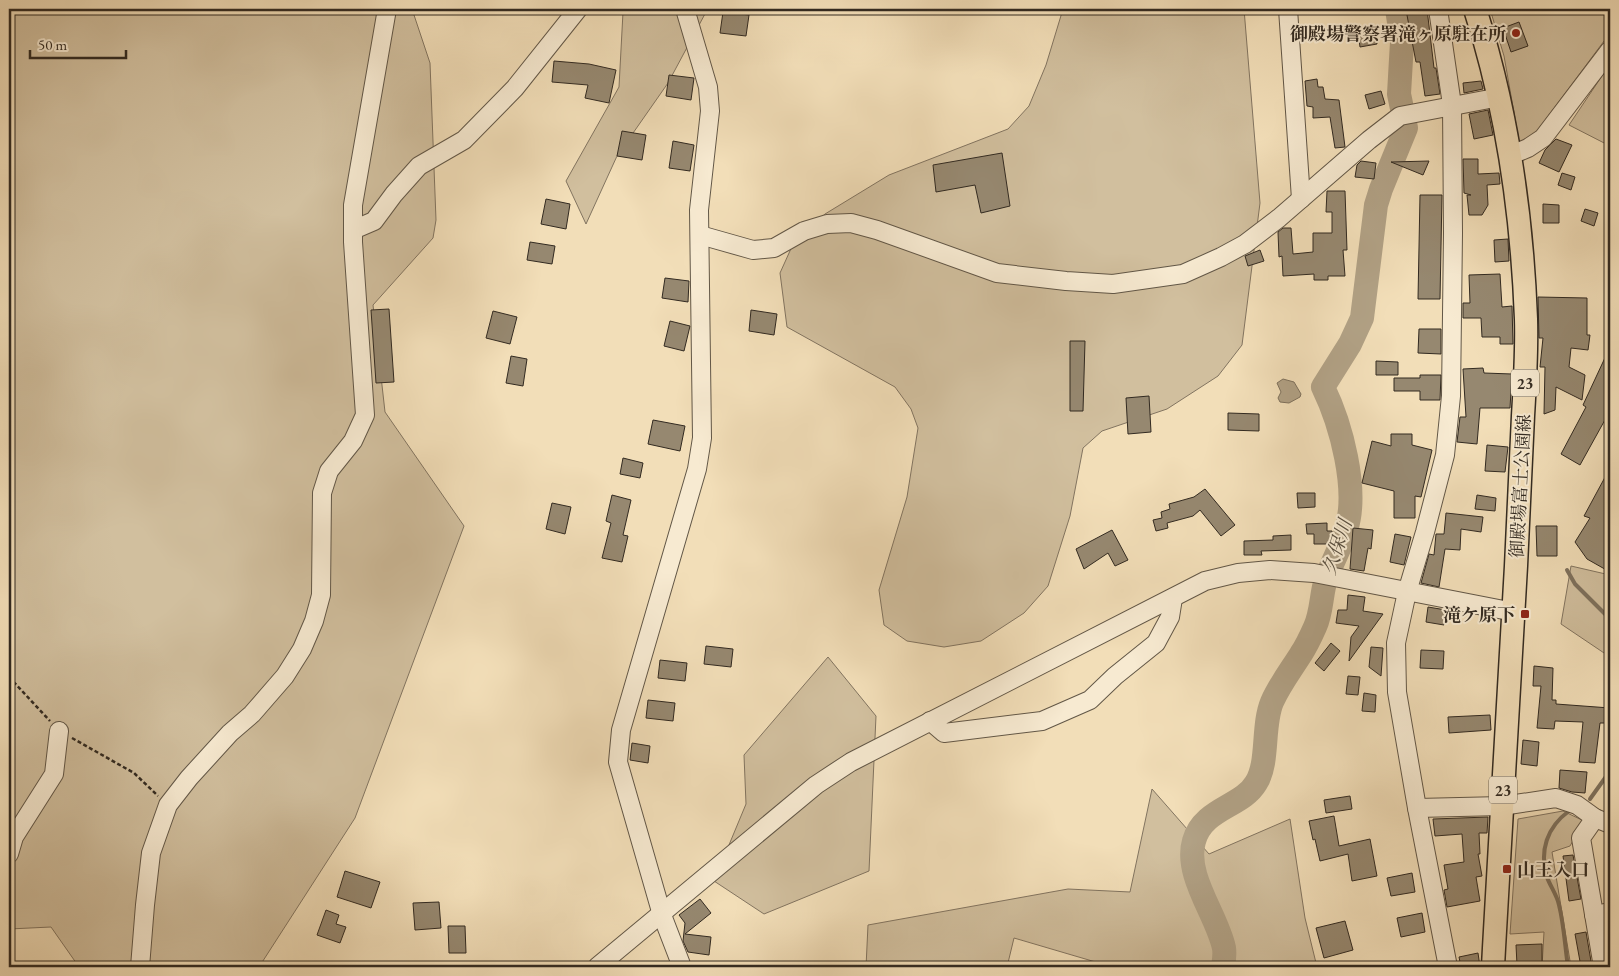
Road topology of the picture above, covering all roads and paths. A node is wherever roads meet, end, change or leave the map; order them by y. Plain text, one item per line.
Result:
1 (387, 9) edge
2 (578, 9) edge
3 (685, 9) edge
4 (1288, 9) edge
5 (1438, 9) edge
6 (1475, 9) edge
7 (1610, 50) edge
8 (1500, 97) junction
9 (1452, 105) junction
10 (1511, 155) junction
11 (1301, 199) junction
12 (353, 230) junction
13 (700, 235) junction
14 (1407, 592) junction
15 (1172, 598) junction
16 (1514, 612) junction
17 (9, 677) edge
18 (930, 722) junction
19 (59, 731) junction
20 (168, 805) junction
21 (1502, 806) junction
22 (1417, 808) junction
23 (1603, 821) edge
24 (9, 854) edge
25 (662, 914) junction
26 (1602, 914) edge
27 (140, 967) edge
28 (597, 967) edge
29 (682, 967) edge
30 (1448, 967) edge
31 (1494, 967) edge
32 (1603, 967) edge

1 - 12 street
2 - 12 street
3 - 13 street
4 - 11 street
5 - 9 street
6 - 8 main road, 御殿場富士公園線 / 23
7 - 10 street
8 - 9 street
8 - 10 main road, 御殿場富士公園線 / 23
9 - 11 street
9 - 14 street
10 - 16 main road, 御殿場富士公園線 / 23
11 - 13 street
12 - 20 street
13 - 25 street
14 - 15 street
14 - 16 street
14 - 22 street
15 - 18 street
15 - 18 street
16 - 21 main road, 御殿場富士公園線 / 23
17 - 19 path
18 - 25 street
19 - 20 path
19 - 24 street
20 - 27 street
21 - 22 street
21 - 23 street
21 - 31 main road, 御殿場富士公園線 / 23
22 - 30 street
23 - 26 street
25 - 28 street
25 - 29 street
26 - 32 street

